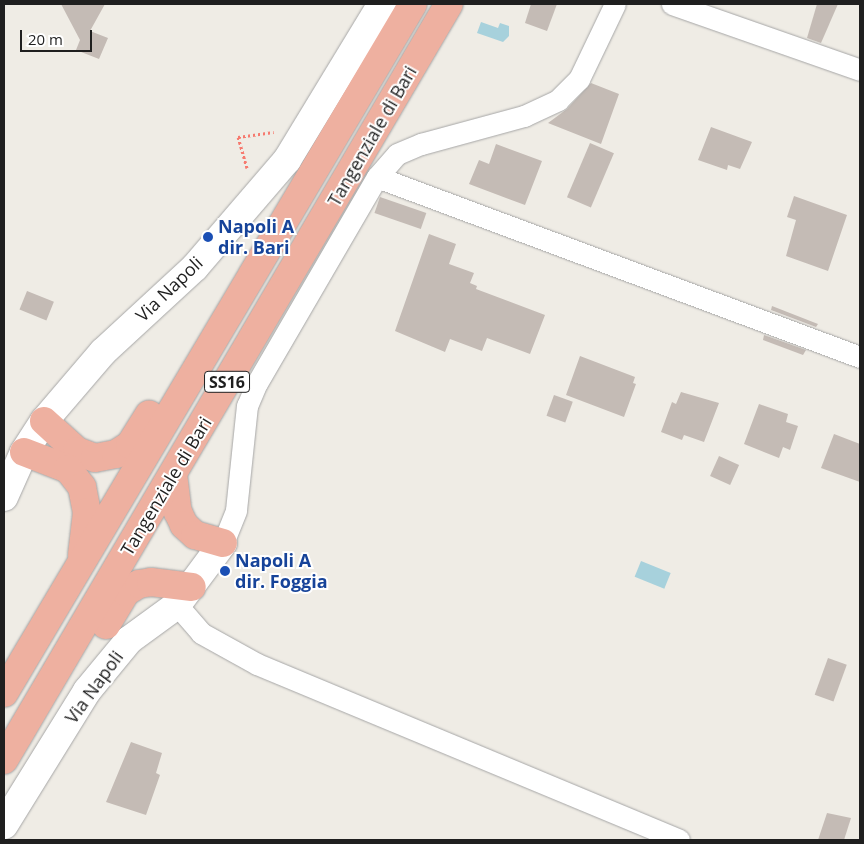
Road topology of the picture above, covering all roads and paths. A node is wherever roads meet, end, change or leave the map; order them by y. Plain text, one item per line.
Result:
1 (382, 4) edge
2 (413, 4) edge
3 (449, 4) edge
4 (615, 4) edge
5 (672, 4) edge
6 (860, 70) edge
7 (274, 132) dead end
8 (249, 174) dead end
9 (377, 177) junction
10 (216, 338) junction
11 (860, 357) edge
12 (44, 421) junction
13 (24, 452) junction
14 (173, 474) junction
15 (4, 497) edge
16 (223, 543) junction
17 (80, 564) junction
18 (185, 596) junction
19 (46, 689) junction
20 (4, 693) edge
21 (4, 760) edge
22 (4, 825) edge
23 (679, 840) edge

1 - 12 street, Via Napoli
2 - 10 highway, Tangenziale di Bari / SS16
3 - 14 highway, Tangenziale di Bari / SS16
4 - 9 street
5 - 6 street
7 - 8 path
9 - 11 street
9 - 16 street
10 - 12 highway
10 - 17 highway, Tangenziale di Bari / SS16
12 - 13 street, Via Napoli
13 - 15 street, Via Napoli
13 - 17 highway
14 - 16 highway
14 - 19 highway, Tangenziale di Bari / SS16
16 - 18 street, Via Napoli
17 - 20 highway, Tangenziale di Bari / SS16
18 - 19 highway
18 - 22 street, Via Napoli
18 - 23 street
19 - 21 highway, Tangenziale di Bari / SS16

